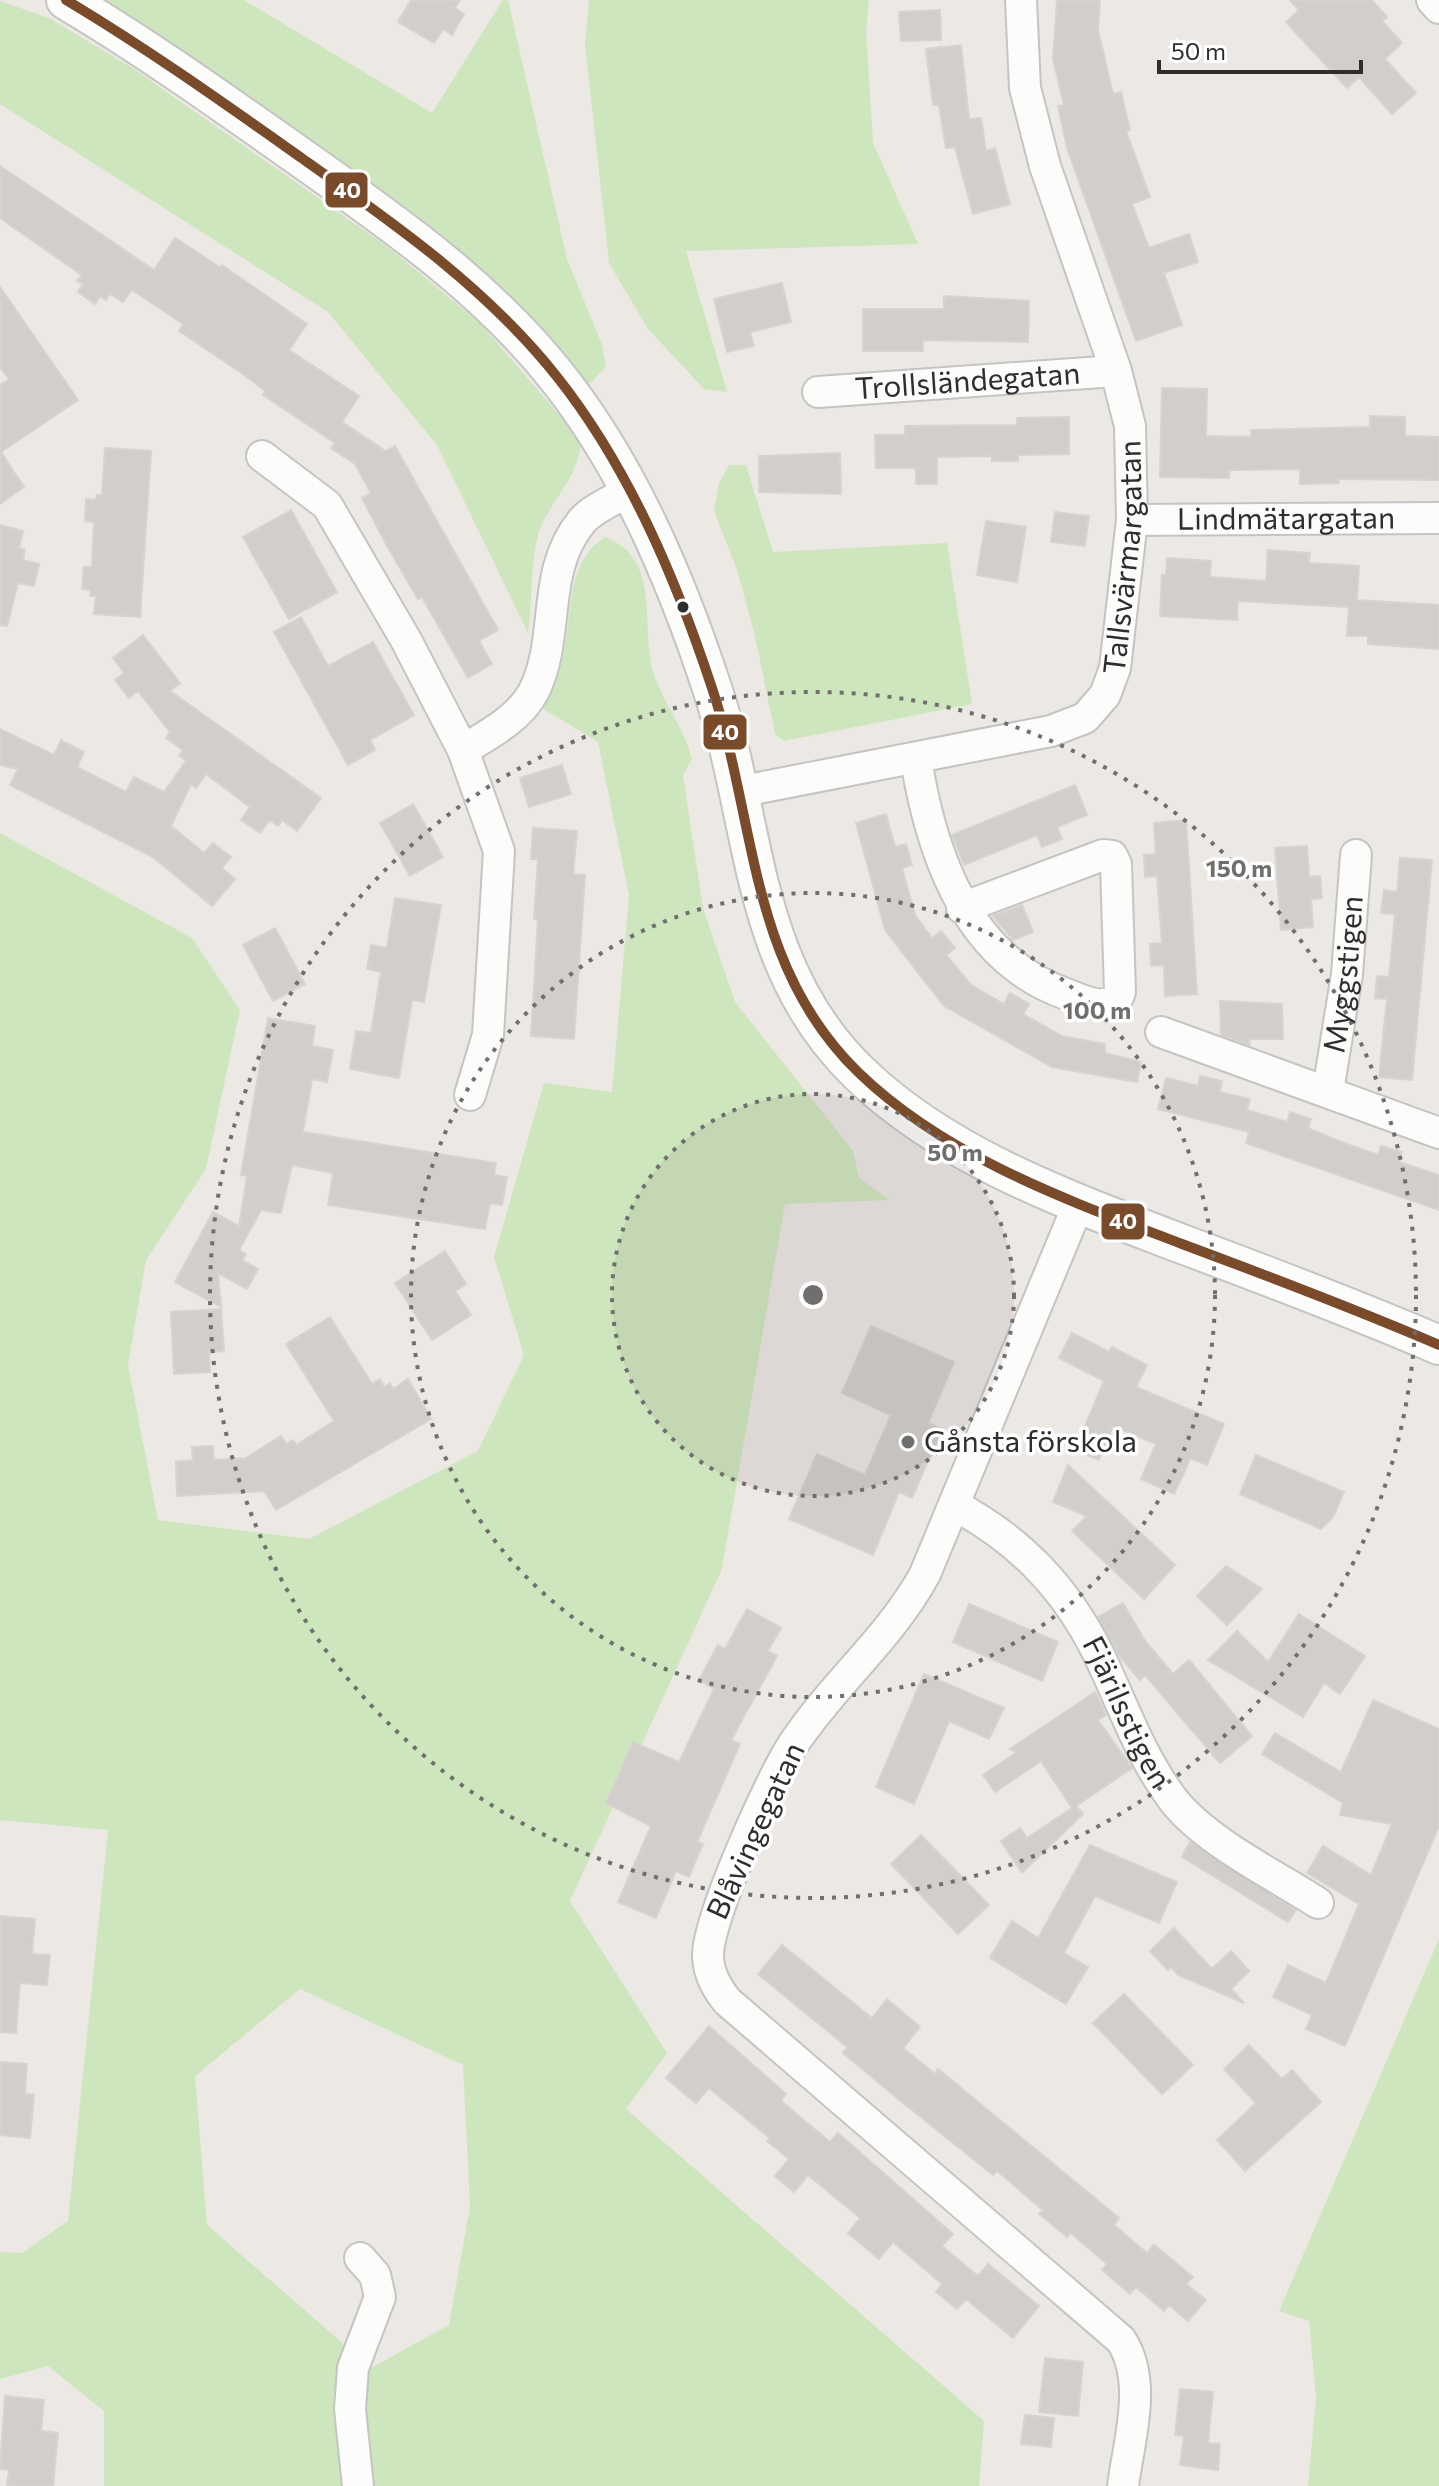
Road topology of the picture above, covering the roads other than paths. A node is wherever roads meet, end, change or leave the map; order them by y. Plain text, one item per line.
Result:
1 (66, 0) edge
2 (1021, 0) edge
3 (1432, 0) edge
4 (1439, 8) edge
5 (1116, 371) junction
6 (818, 392) dead end
7 (262, 456) dead end
8 (628, 491) junction
9 (1439, 518) edge
10 (1132, 520) junction
11 (463, 750) junction
12 (916, 759) junction
13 (738, 792) junction
14 (1356, 855) dead end
15 (962, 908) junction
16 (1161, 1032) dead end
17 (1328, 1091) junction
18 (470, 1095) dead end
19 (1439, 1133) edge
20 (1079, 1203) junction
21 (1438, 1341) edge
22 (954, 1505) junction
23 (1318, 1903) dead end
24 (360, 2258) dead end
25 (358, 2486) edge
26 (1123, 2486) edge

1 - 8 street
2 - 5 street, Tallsvärmargatan
3 - 4 street
5 - 6 street, Trollsländegatan
5 - 10 street, Tallsvärmargatan
7 - 11 street
8 - 11 street
8 - 13 street
9 - 10 street, Lindmätargatan
10 - 12 street, Tallsvärmargatan
11 - 18 street
12 - 13 street, Tallsvärmargatan
12 - 15 street
13 - 20 street
14 - 17 street, Myggstigen
15 - 15 street
16 - 17 street, Myggstigen
17 - 19 street, Myggstigen
20 - 21 street
20 - 22 street, Blåvingegatan
22 - 23 street, Fjärilsstigen
22 - 26 street, Blåvingegatan
24 - 25 street

